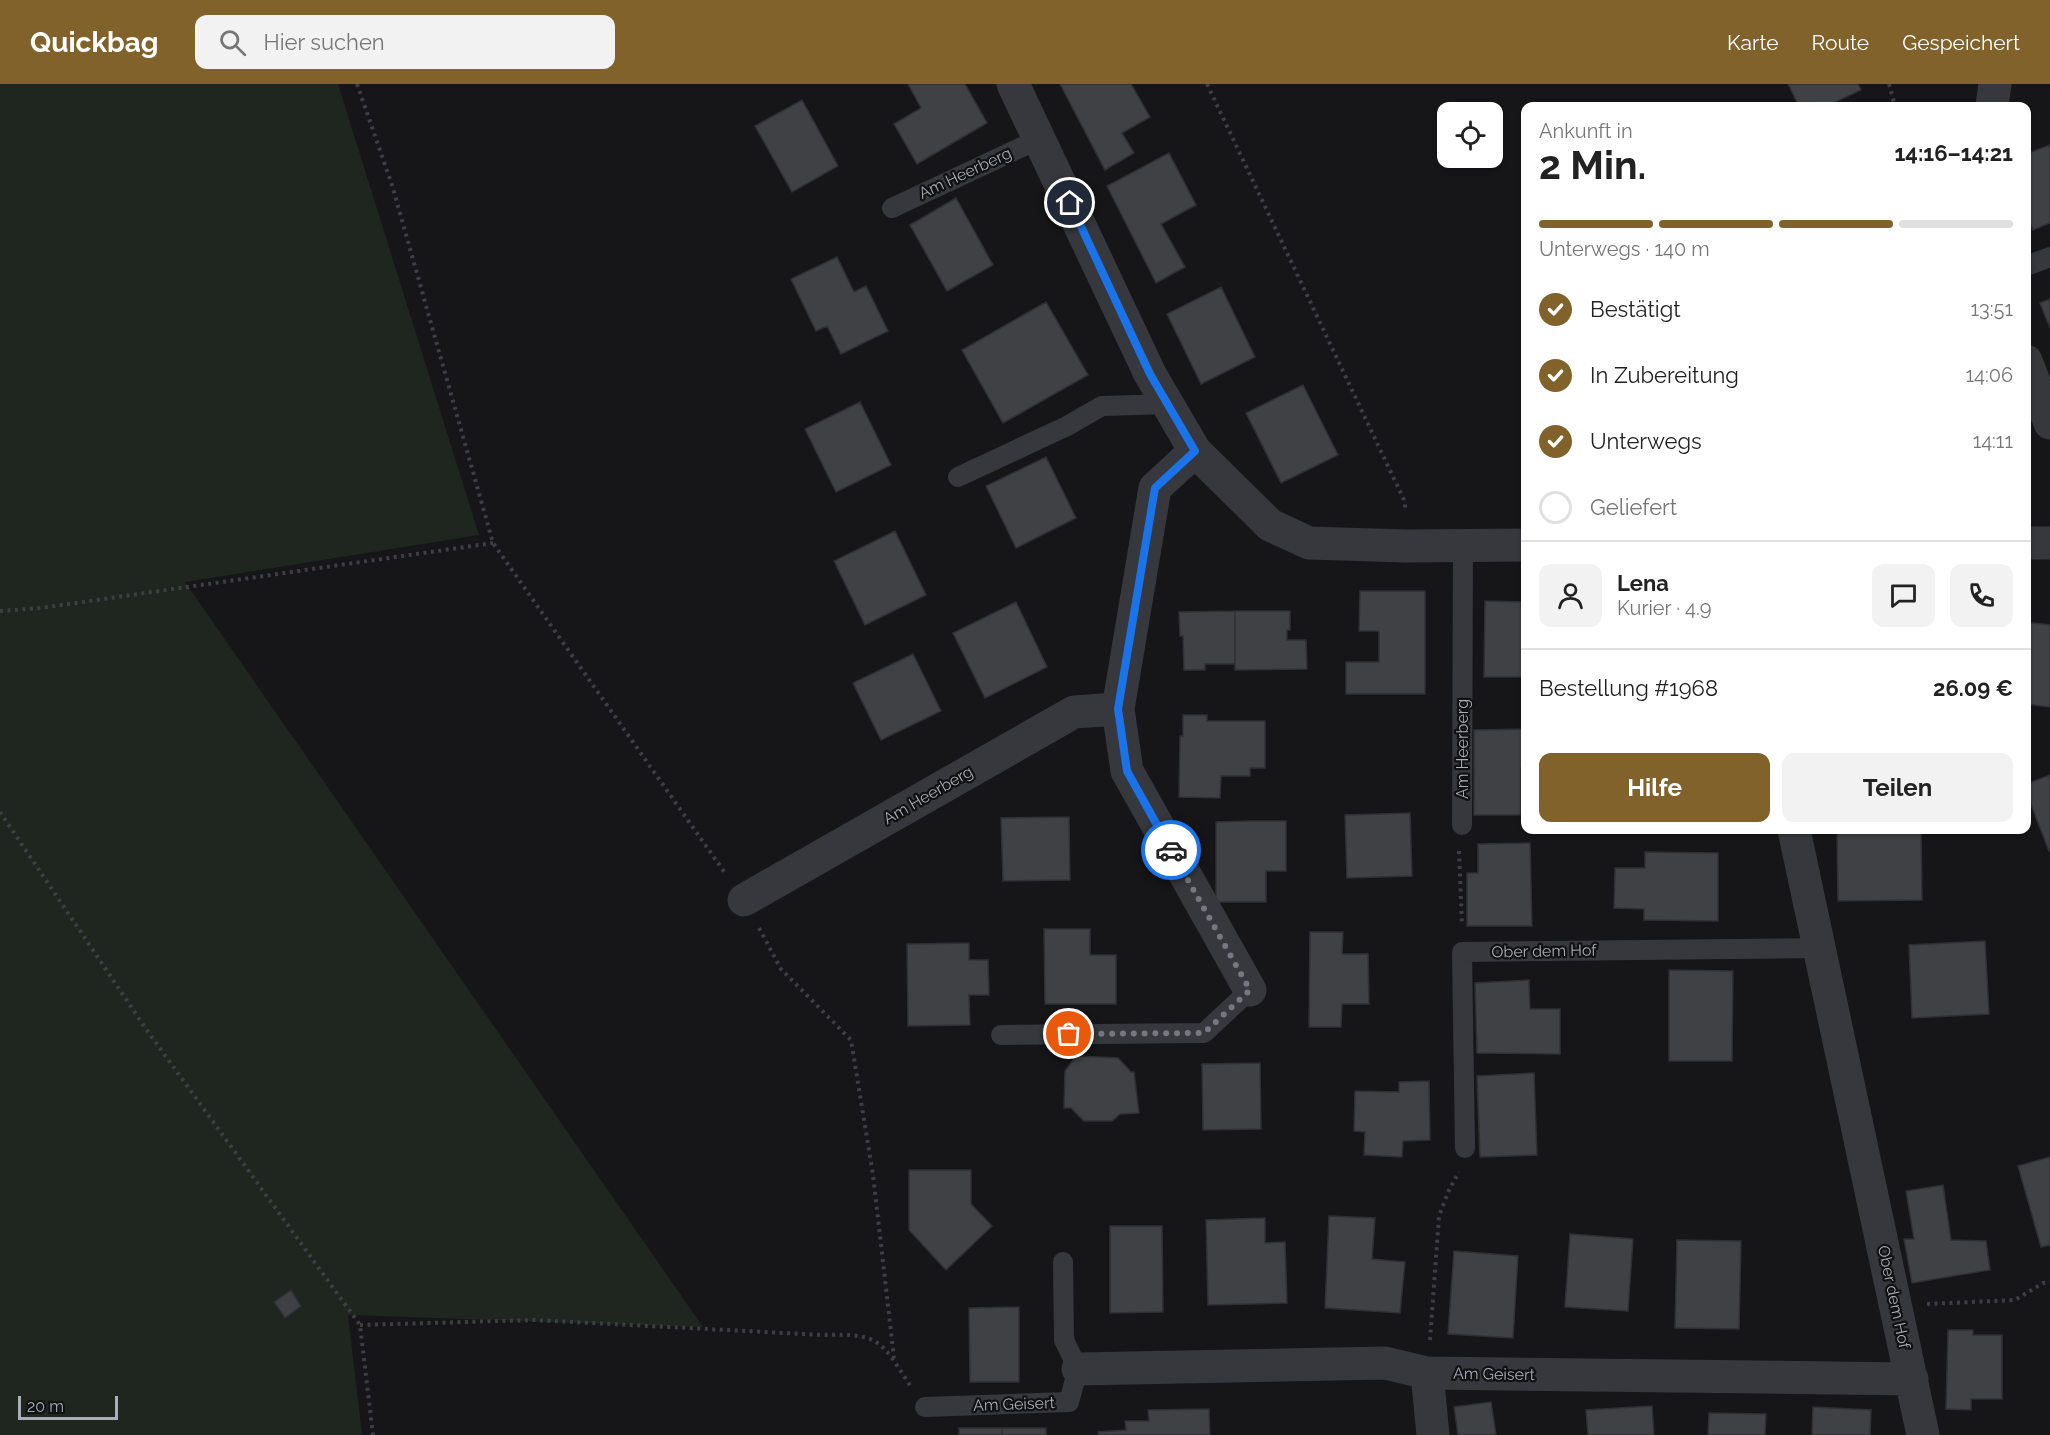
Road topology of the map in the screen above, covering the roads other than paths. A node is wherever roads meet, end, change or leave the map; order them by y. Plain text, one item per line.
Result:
1 (1013, 84) edge
2 (1995, 84) edge
3 (1993, 102) edge
4 (1039, 139) junction
5 (892, 208) dead end
6 (2050, 257) edge
7 (2031, 264) edge
8 (2031, 375) edge
9 (1168, 404) junction
10 (2050, 423) edge
11 (1195, 451) junction
12 (958, 477) dead end
13 (2031, 543) edge
14 (2050, 543) edge
15 (1463, 545) junction
16 (1521, 545) edge
17 (1118, 709) junction
18 (1461, 825) road end
19 (1795, 834) edge
20 (744, 900) road end
21 (1821, 948) junction
22 (1250, 990) joint
23 (1001, 1035) dead end
24 (1465, 1148) road end
25 (1063, 1262) dead end
26 (1077, 1369) junction
27 (1427, 1373) junction
28 (1912, 1379) junction
29 (925, 1407) road end
30 (1433, 1435) edge
31 (1923, 1435) edge

1 - 4 street
2 - 3 street
4 - 5 lane, Am Heerberg
4 - 9 street
6 - 7 lane
8 - 10 street
9 - 11 street
9 - 12 lane
11 - 15 street
11 - 17 street
13 - 14 street
15 - 16 street
15 - 18 lane, Am Heerberg
17 - 20 street, Am Heerberg
17 - 22 street
19 - 21 street, Ober dem Hof
21 - 24 lane, Ober dem Hof
21 - 28 street, Ober dem Hof
22 - 23 lane
25 - 26 lane
26 - 27 street, Am Geisert
26 - 29 lane, Am Geisert
27 - 28 street, Am Geisert
27 - 30 street
28 - 31 street, Ober dem Hof

